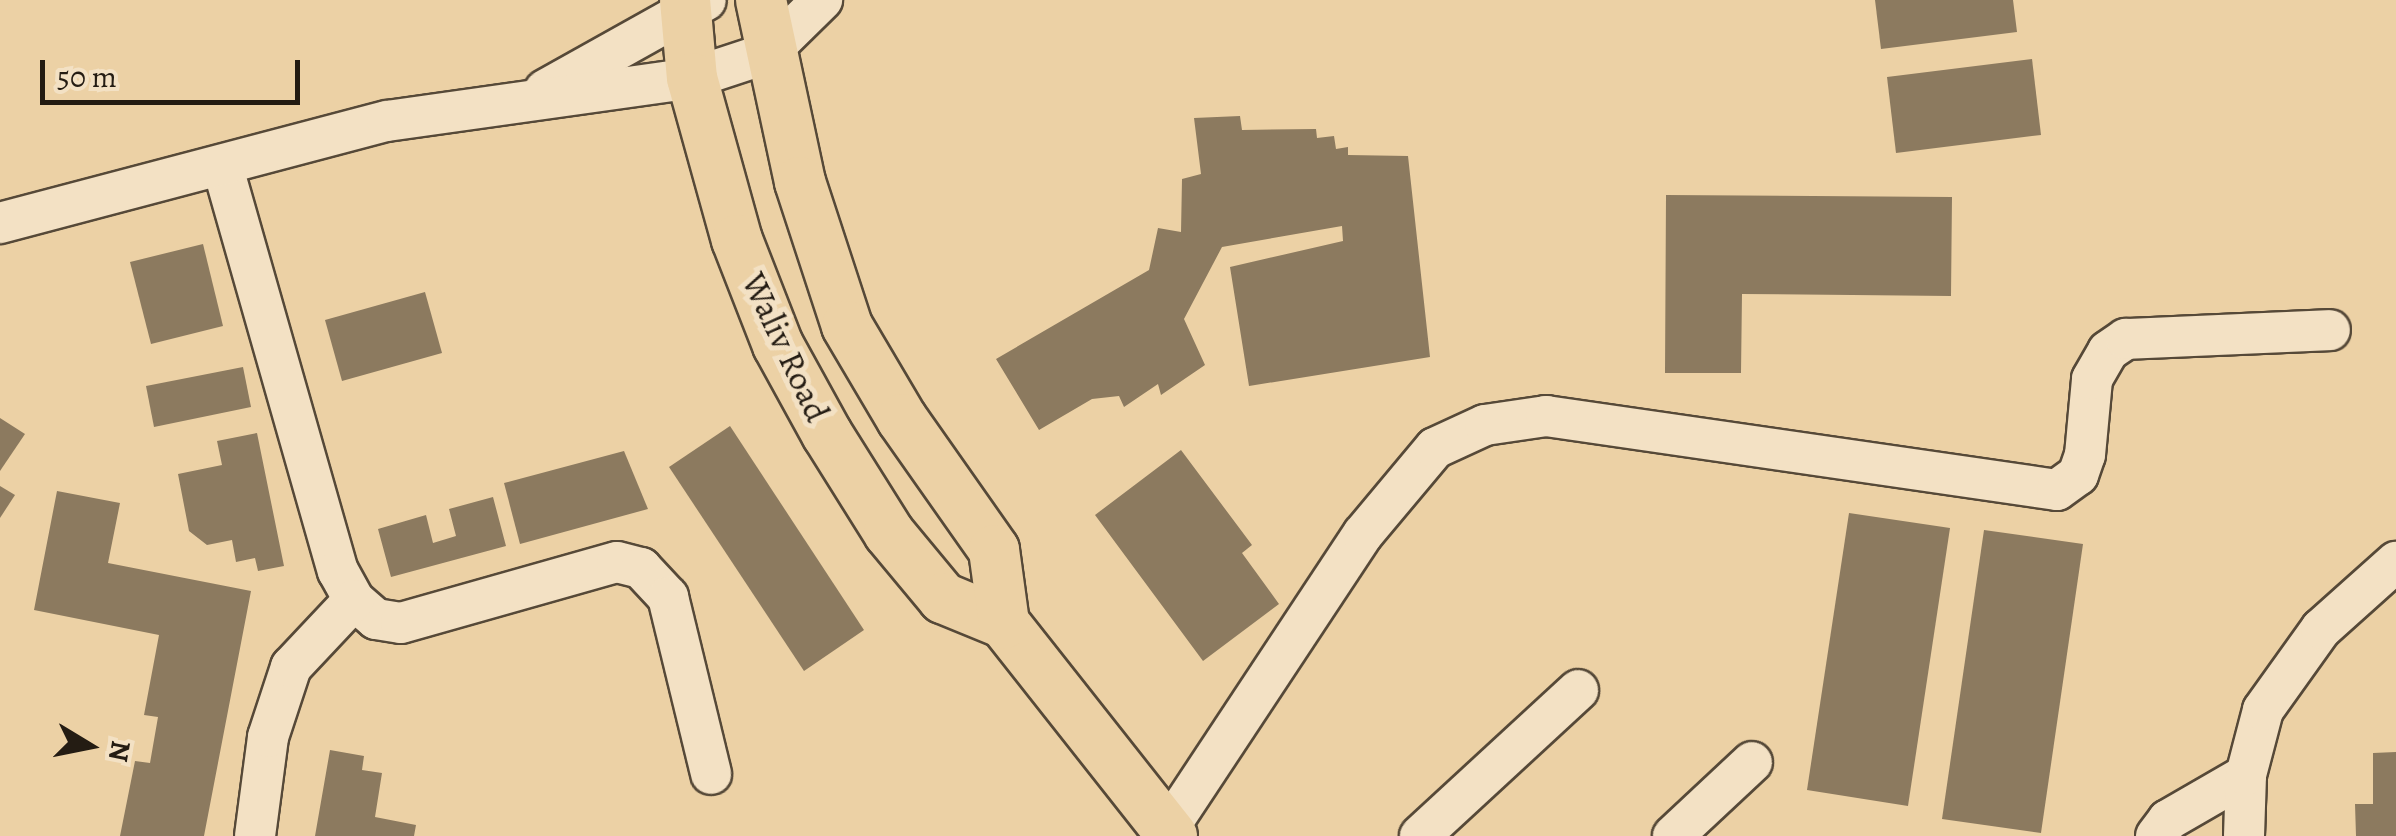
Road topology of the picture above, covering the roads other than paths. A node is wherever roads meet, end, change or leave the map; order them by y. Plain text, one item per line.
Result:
1 (761, 0) edge
2 (822, 0) edge
3 (692, 2) edge
4 (768, 53) junction
5 (692, 78) junction
6 (529, 100) junction
7 (222, 168) junction
8 (0, 223) edge
9 (2330, 330) dead end
10 (2396, 562) edge
11 (354, 600) junction
12 (1004, 624) junction
13 (1578, 690) dead end
14 (1752, 762) dead end
15 (711, 774) dead end
16 (2246, 775) junction
17 (1158, 829) edge
18 (255, 836) edge
19 (1420, 836) edge
20 (1674, 836) edge
21 (2156, 836) edge
22 (2244, 836) edge

1 - 4 main road, Waliv Road
2 - 4 street
3 - 5 main road, Waliv Road
3 - 6 street
4 - 5 street
4 - 12 main road, Waliv Road
5 - 6 street
5 - 12 main road, Waliv Road
6 - 7 street
7 - 8 street
7 - 11 street
9 - 17 street
10 - 16 street
11 - 15 street
11 - 18 street
12 - 17 main road, Waliv Road
13 - 19 street
14 - 20 street
16 - 21 street
16 - 22 street

